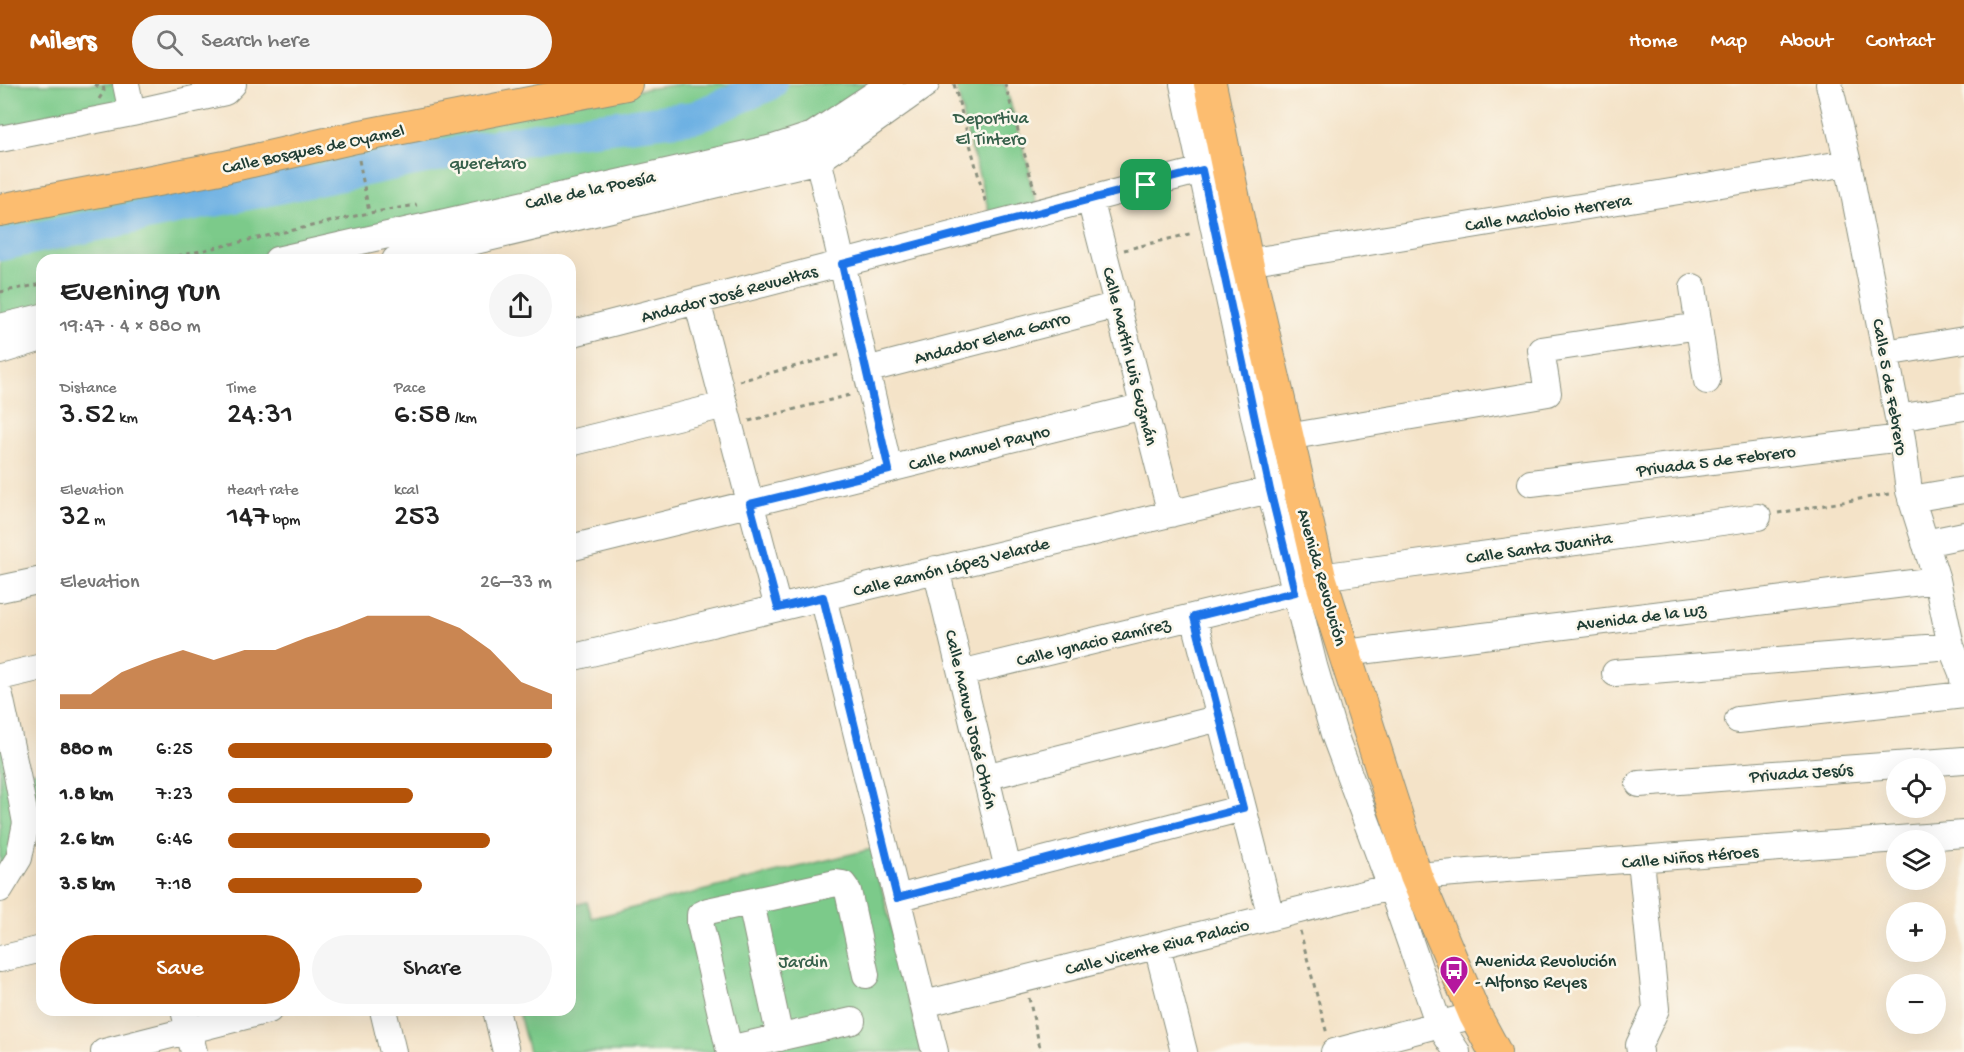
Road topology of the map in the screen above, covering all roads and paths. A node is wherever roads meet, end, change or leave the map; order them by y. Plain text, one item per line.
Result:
1 (126, 84) edge
2 (626, 84) edge
3 (890, 84) edge
4 (926, 84) edge
5 (954, 84) edge
6 (1005, 84) edge
7 (1829, 84) edge
8 (233, 85) edge
9 (1207, 85) edge
10 (132, 113) junction
11 (0, 139) edge
12 (816, 148) junction
13 (359, 160) dead end
14 (1848, 163) junction
15 (1202, 170) junction
16 (1090, 199) junction
17 (0, 210) edge
18 (1040, 212) junction
19 (369, 213) dead end
20 (992, 225) junction
21 (1214, 228) junction
22 (317, 254) edge
23 (432, 254) edge
24 (1105, 255) junction
25 (1247, 262) junction
26 (842, 264) junction
27 (36, 285) edge
28 (1693, 288) dead end
29 (0, 291) edge
30 (697, 301) junction
31 (1118, 305) junction
32 (36, 318) edge
33 (1699, 326) junction
34 (0, 327) edge
35 (576, 332) edge
36 (36, 340) edge
37 (1964, 340) edge
38 (0, 351) edge
39 (1885, 353) junction
40 (866, 370) junction
41 (1707, 381) dead end
42 (725, 405) junction
43 (1144, 406) junction
44 (1964, 407) edge
45 (1900, 428) junction
46 (1287, 437) junction
47 (576, 442) edge
48 (889, 470) junction
49 (1531, 483) dead end
50 (1284, 487) junction
51 (1964, 490) edge
52 (1910, 495) junction
53 (750, 504) junction
54 (1171, 514) junction
55 (1758, 517) joint
56 (1964, 536) edge
57 (1925, 543) junction
58 (576, 547) edge
59 (936, 569) junction
60 (1937, 580) junction
61 (36, 581) edge
62 (1308, 584) junction
63 (0, 589) edge
64 (823, 597) junction
65 (778, 608) junction
66 (1194, 617) junction
67 (1951, 646) junction
68 (1345, 653) junction
69 (576, 657) edge
70 (36, 668) edge
71 (1615, 673) dead end
72 (961, 674) junction
73 (0, 677) edge
74 (1963, 682) edge
75 (0, 696) edge
76 (1220, 718) junction
77 (1738, 720) dead end
78 (1964, 760) edge
79 (986, 777) junction
80 (1639, 784) dead end
81 (31, 785) edge
82 (1243, 808) junction
83 (1964, 834) edge
84 (1641, 860) junction
85 (1008, 869) junction
86 (1403, 882) junction
87 (0, 889) edge
88 (897, 898) junction
89 (751, 903) junction
90 (1283, 914) junction
91 (1157, 946) junction
92 (36, 950) edge
93 (0, 959) edge
94 (866, 975) dead end
95 (1024, 979) junction
96 (924, 1004) junction
97 (1475, 1015) junction
98 (245, 1016) edge
99 (384, 1016) edge
100 (497, 1016) edge
101 (852, 1021) dead end
102 (1439, 1024) junction
103 (189, 1030) edge
104 (780, 1038) junction
105 (1332, 1047) edge
106 (729, 1051) edge
107 (104, 1052) edge
108 (393, 1052) edge
109 (506, 1052) edge
110 (935, 1052) edge
111 (1041, 1052) edge
112 (1184, 1052) edge
113 (1457, 1052) edge
114 (1495, 1052) edge
115 (1640, 1052) edge

1 - 10 street
2 - 17 main road, Calle Bosques de Oyamel
3 - 12 street, Calle de la Poesía
4 - 12 street, Calle de la Poesía
5 - 20 path
6 - 18 path
7 - 14 street, Calle 5 de Febrero
8 - 10 street
9 - 15 street, Avenida Revolución
9 - 25 main road, Avenida Revolución
10 - 11 street
12 - 22 street, Calle de la Poesía
12 - 23 street, Calle de la Poesía
12 - 26 street
13 - 19 path
14 - 25 street, Calle Maclobio Herrera
14 - 39 street, Calle 5 de Febrero
15 - 16 street, Andador José Revueltas
15 - 21 street, Avenida Revolución
16 - 18 street, Andador José Revueltas
16 - 24 street, Calle Martín Luis Guzmán
18 - 20 street, Andador José Revueltas
20 - 26 street, Andador José Revueltas
21 - 24 path
21 - 50 street, Avenida Revolución
24 - 31 street, Calle Martín Luis Guzmán
25 - 46 main road, Avenida Revolución
26 - 30 street, Andador José Revueltas
26 - 40 street
27 - 29 path
28 - 33 street
30 - 35 street, Andador José Revueltas
30 - 42 street
31 - 40 street, Andador Elena Garro
31 - 43 street, Calle Martín Luis Guzmán
32 - 34 street
33 - 41 street
33 - 46 street
36 - 38 street
37 - 39 street
39 - 45 street, Calle 5 de Febrero
40 - 42 path
40 - 42 path
40 - 48 street
42 - 47 street
42 - 53 street
43 - 48 street, Calle Manuel Payno
43 - 54 street, Calle Martín Luis Guzmán
44 - 45 street, Privada 5 de Febrero
45 - 49 street, Privada 5 de Febrero
45 - 52 street, Calle 5 de Febrero
46 - 50 main road, Avenida Revolución
48 - 53 street, Calle Manuel Payno
50 - 54 street, Calle Ramón López Velarde
50 - 62 main road, Avenida Revolución
51 - 52 street
52 - 55 path
52 - 57 street, Calle 5 de Febrero
53 - 58 street, Calle Manuel Payno
53 - 65 street
54 - 59 street, Calle Ramón López Velarde
55 - 62 street, Calle Santa Juanita
56 - 57 street
57 - 60 street, Calle 5 de Febrero
59 - 64 street, Calle Ramón López Velarde
59 - 72 street, Calle Manuel José Othón
60 - 67 street, Calle 5 de Febrero
60 - 68 street, Avenida de la Luz
61 - 63 street
62 - 66 street, Calle Ignacio Ramírez
62 - 68 main road, Avenida Revolución
62 - 86 street, Avenida Revolución
64 - 65 street, Calle Ramón López Velarde
64 - 88 street
65 - 69 street, Calle Ramón López Velarde
66 - 72 street, Calle Ignacio Ramírez
66 - 76 street
67 - 71 street
67 - 74 street, Calle 5 de Febrero
68 - 86 main road, Avenida Revolución
70 - 73 street
72 - 79 street, Calle Manuel José Othón
74 - 77 street
75 - 81 street
76 - 79 street
76 - 82 street
78 - 80 street, Privada Jesús
79 - 85 street, Calle Manuel José Othón
81 - 87 street
82 - 85 street
82 - 90 street
83 - 84 street, Calle Niños Héroes
84 - 86 street, Calle Niños Héroes
84 - 115 street
85 - 88 street
86 - 90 street, Calle Vicente Riva Palacio
86 - 97 main road, Avenida Revolución
86 - 102 street, Avenida Revolución
88 - 96 street
89 - 94 street
89 - 104 street
89 - 106 street
90 - 91 street, Calle Vicente Riva Palacio
90 - 105 path
91 - 95 street, Calle Vicente Riva Palacio
91 - 112 street
92 - 93 street
95 - 96 street, Calle Vicente Riva Palacio
95 - 111 path
96 - 110 street
97 - 102 street
97 - 114 main road, Avenida Revolución
98 - 103 street
99 - 108 street
100 - 109 street
101 - 104 street
102 - 105 street
102 - 113 street, Avenida Revolución
103 - 107 street
104 - 106 street

